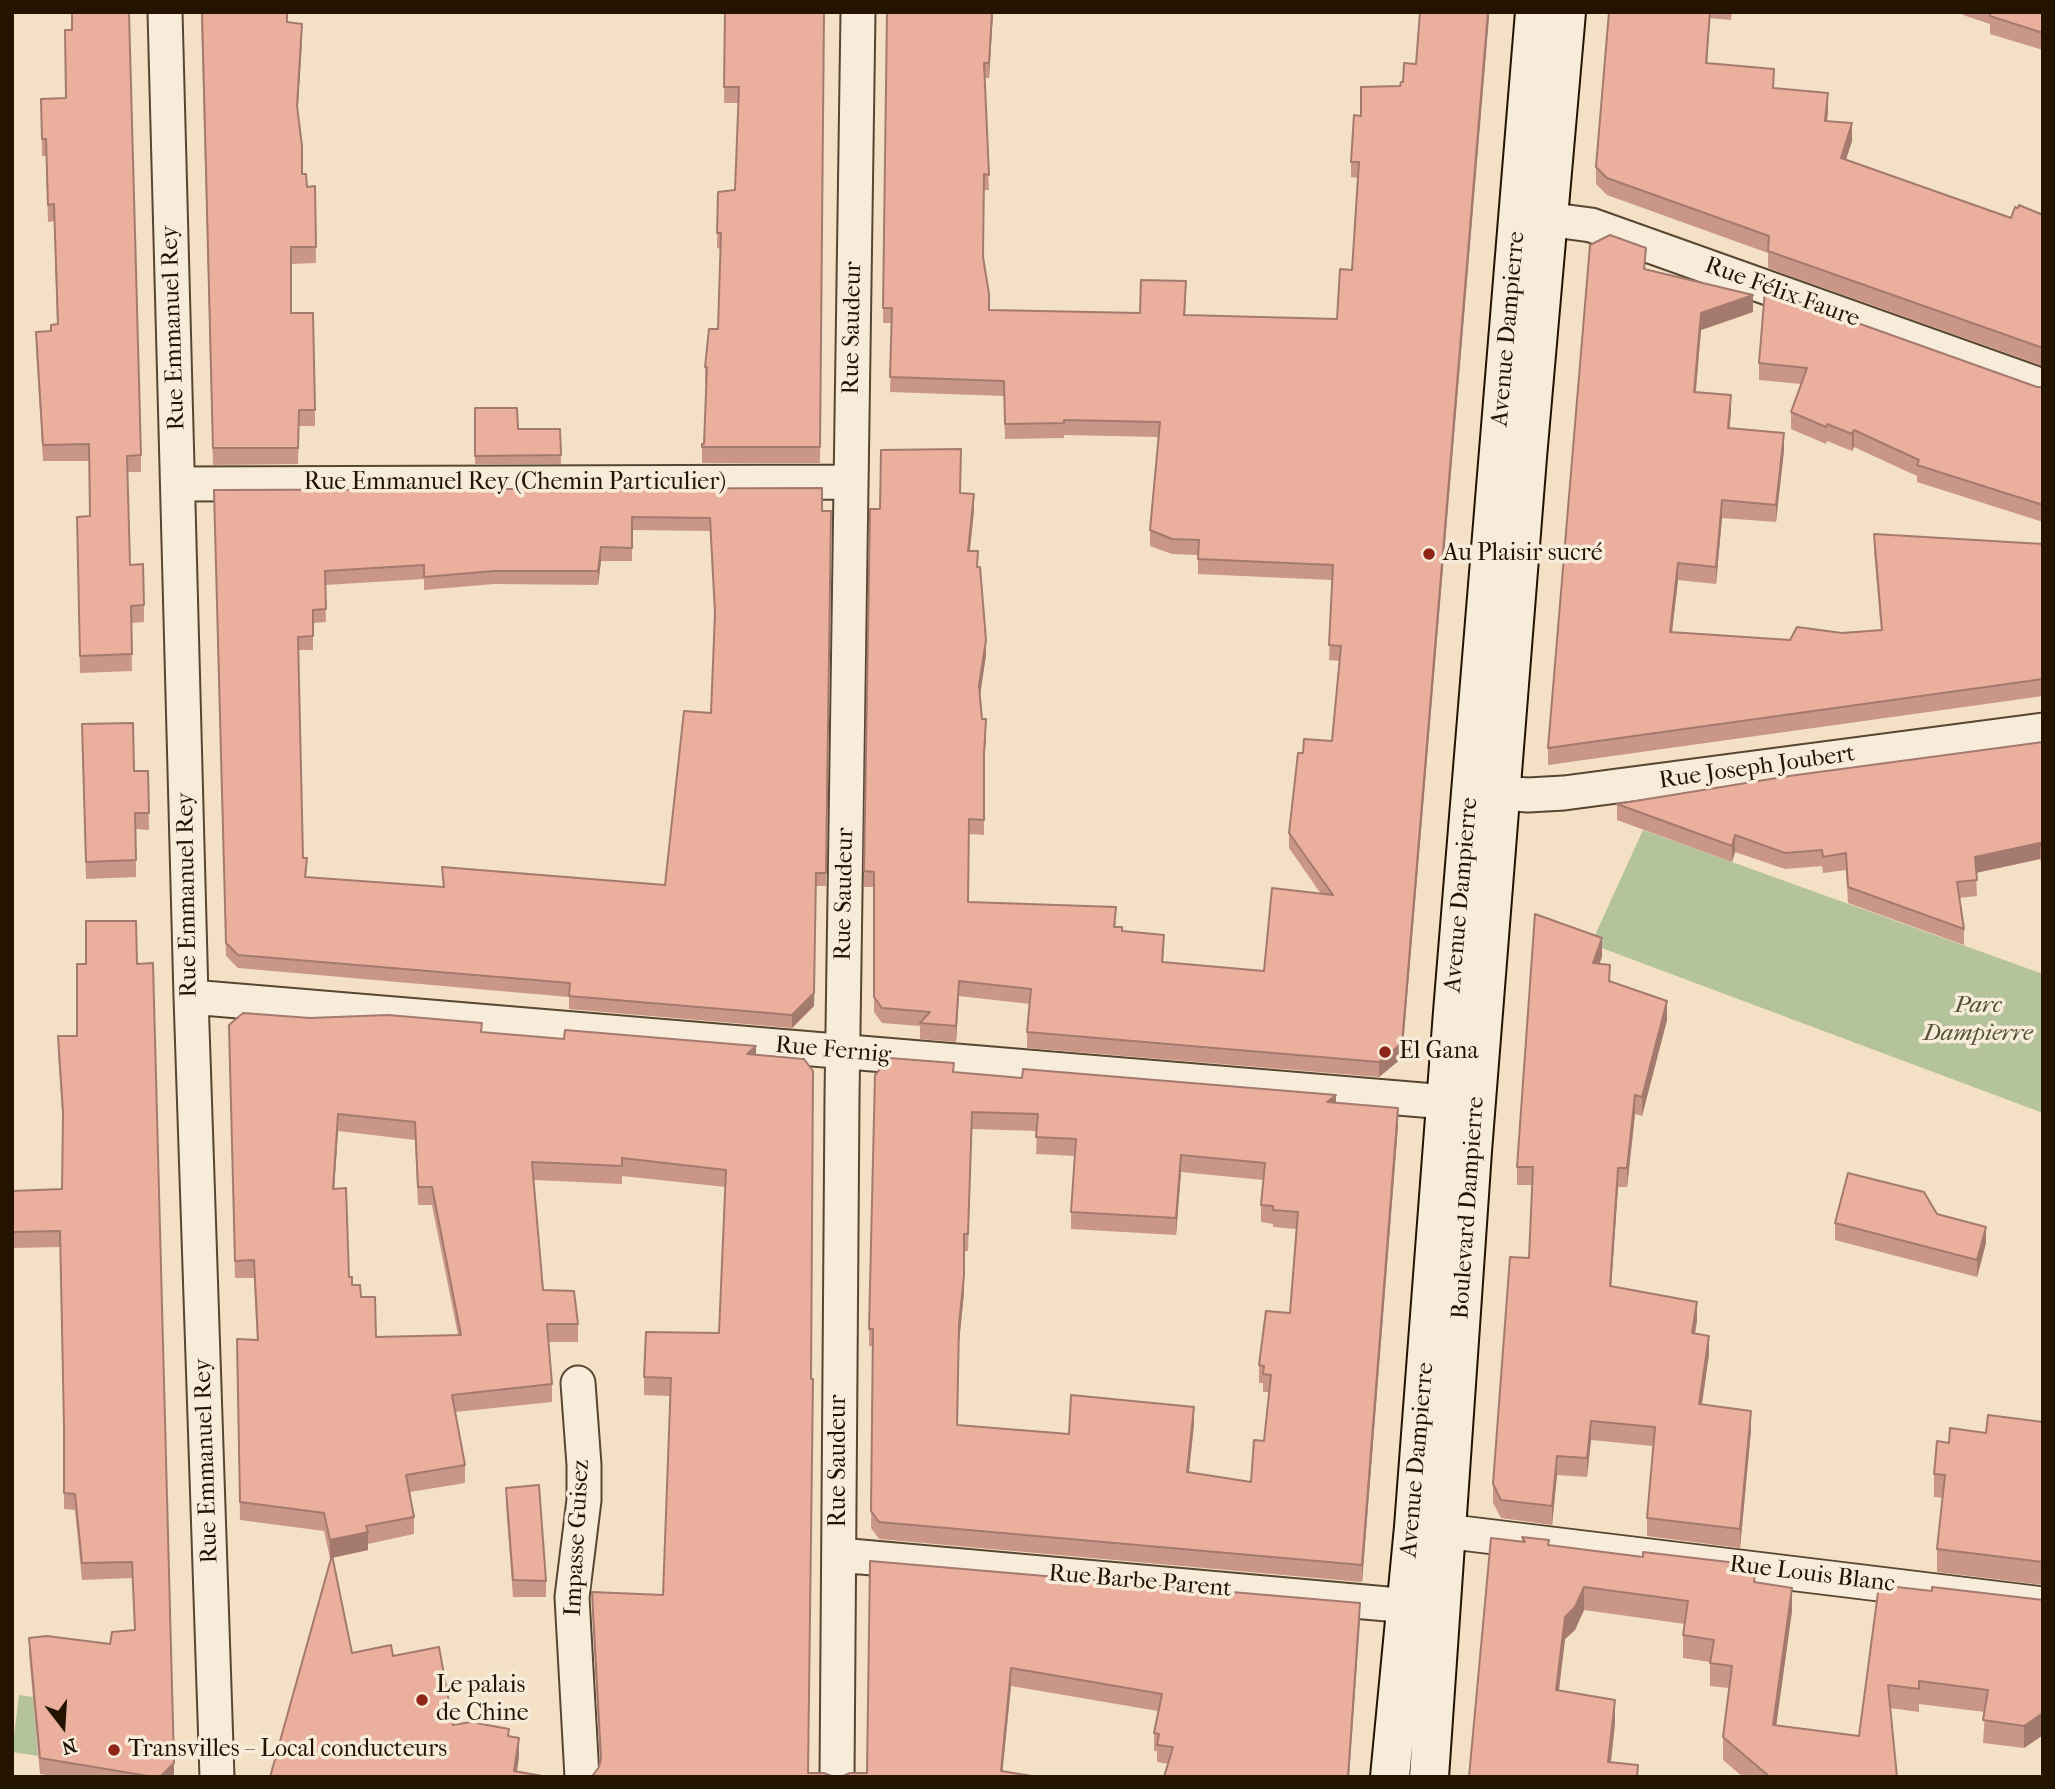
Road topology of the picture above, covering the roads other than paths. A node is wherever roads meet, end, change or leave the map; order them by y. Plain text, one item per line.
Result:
1 (165, 12) edge
2 (858, 12) edge
3 (1535, 12) edge
4 (1566, 12) edge
5 (1533, 217) junction
6 (2043, 386) edge
7 (851, 482) junction
8 (178, 484) junction
9 (2043, 730) edge
10 (1486, 792) junction
11 (191, 998) junction
12 (843, 1052) junction
13 (1461, 1104) junction
14 (578, 1383) dead end
15 (1430, 1529) junction
16 (839, 1555) junction
17 (2043, 1604) edge
18 (1424, 1607) junction
19 (218, 1777) edge
20 (582, 1777) edge
21 (837, 1777) edge
22 (1390, 1777) edge
23 (1429, 1777) edge

1 - 8 street, Rue Emmanuel Rey
2 - 7 street, Rue Saudeur
3 - 5 main road, Avenue Dampierre
4 - 5 main road, Boulevard Dampierre
5 - 6 street, Rue Félix Faure
5 - 10 main road, Boulevard Dampierre
7 - 8 street, Rue Emmanuel Rey (Chemin Particulier)
7 - 12 street, Rue Saudeur
8 - 11 street, Rue Emmanuel Rey
9 - 10 street, Rue Joseph Joubert
10 - 13 main road, Boulevard Dampierre
11 - 12 street, Rue Fernig
11 - 19 street, Rue Emmanuel Rey
12 - 13 street, Rue Fernig
12 - 16 street, Rue Saudeur
13 - 15 main road, Boulevard Dampierre
14 - 20 street, Impasse Guisez
15 - 17 street, Rue Louis Blanc
15 - 18 main road, Boulevard Dampierre
16 - 18 street, Rue Barbe Parent
16 - 21 street, Rue Saudeur
18 - 22 main road
18 - 23 main road, Boulevard Dampierre

